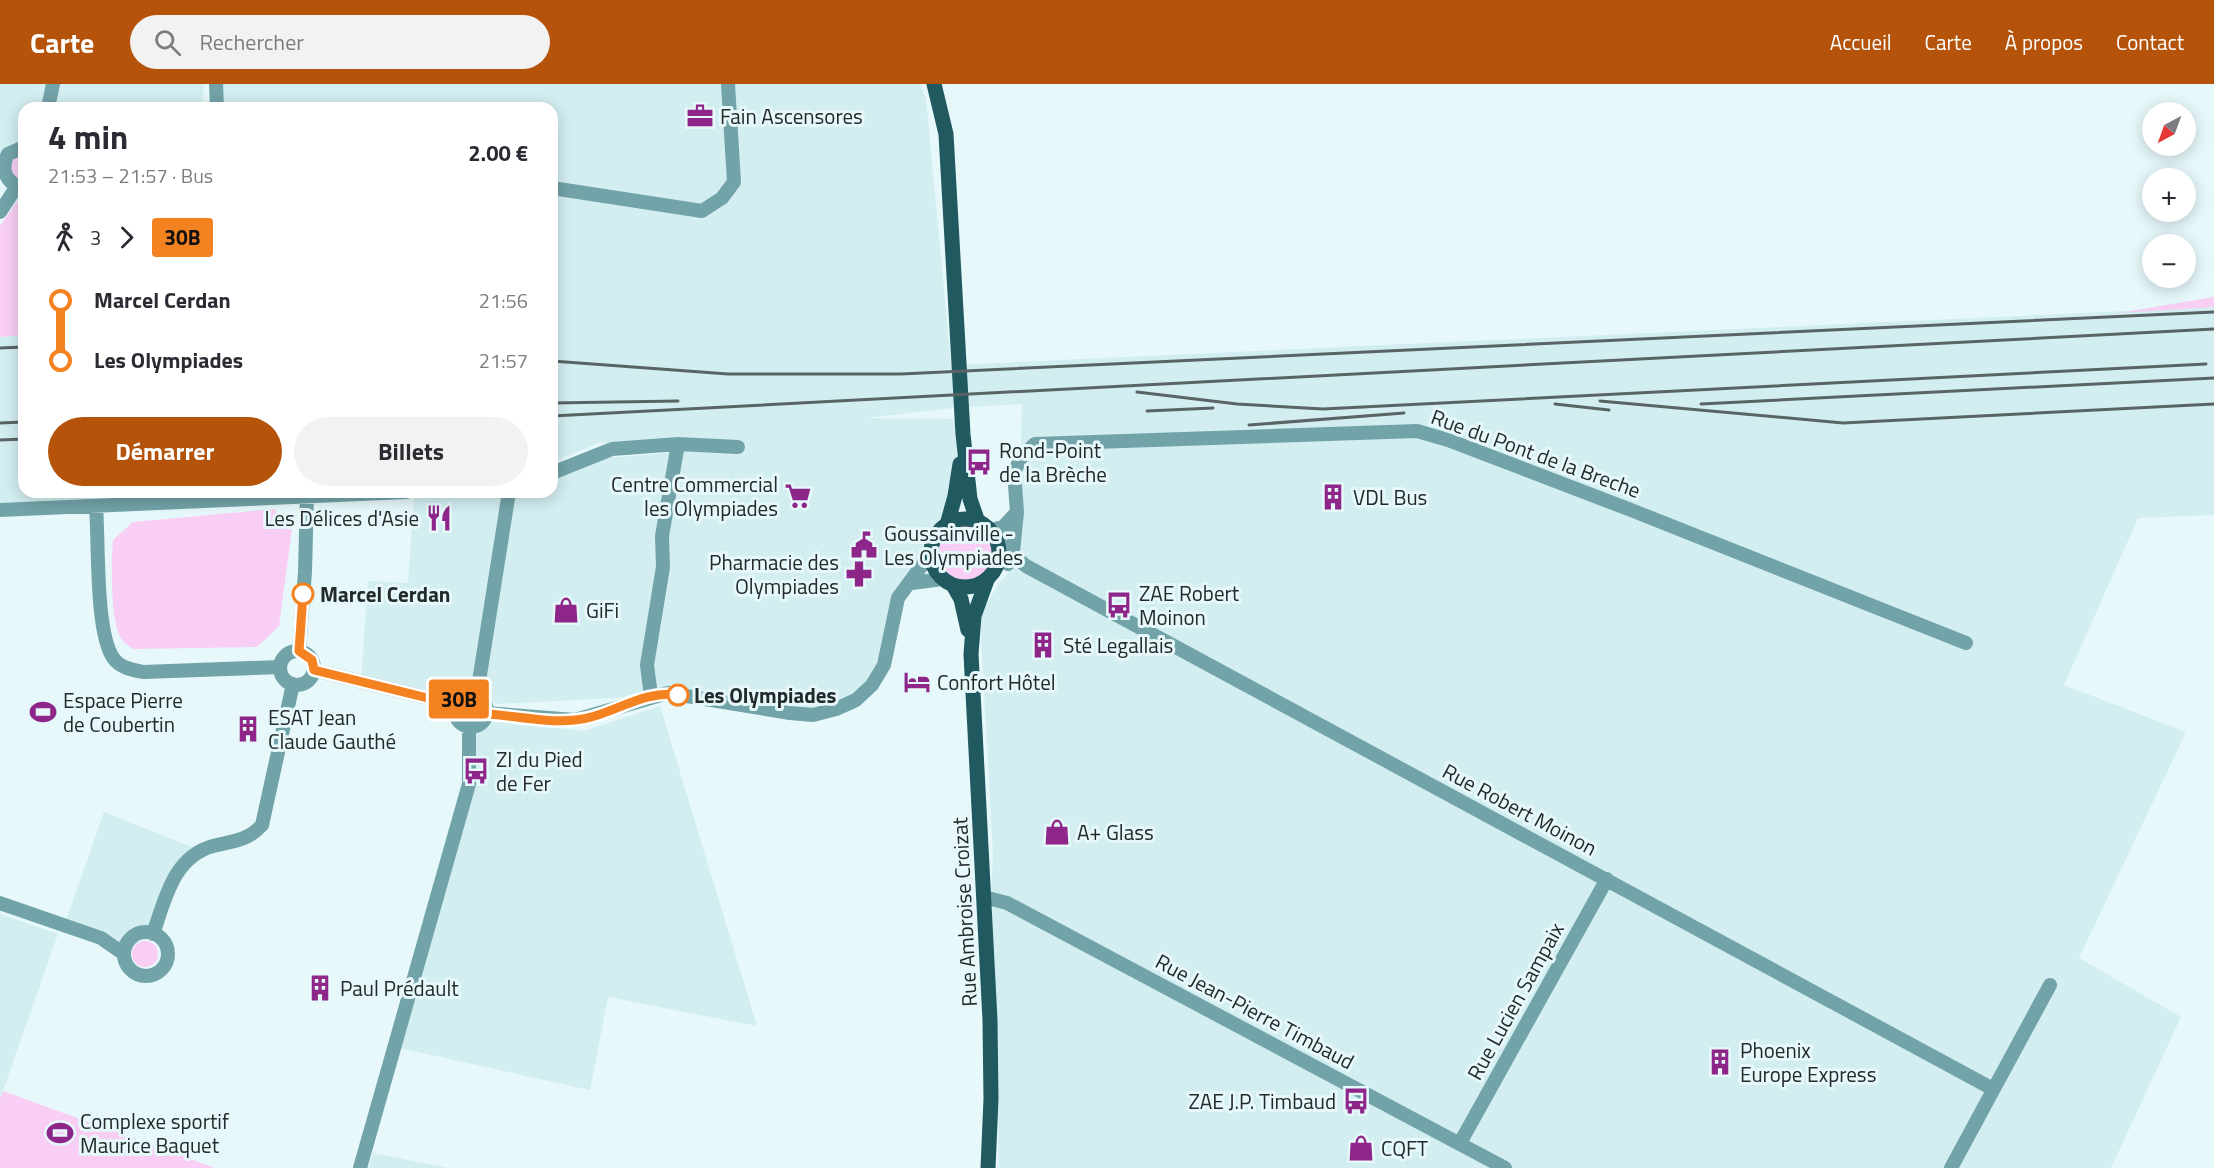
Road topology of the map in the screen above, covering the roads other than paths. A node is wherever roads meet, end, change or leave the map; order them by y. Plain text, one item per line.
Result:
1 (53, 84) edge
2 (216, 84) edge
3 (728, 84) edge
4 (934, 84) edge
5 (49, 102) edge
6 (217, 102) edge
7 (18, 150) edge
8 (18, 184) edge
9 (558, 189) edge
10 (18, 190) edge
11 (0, 212) edge
12 (963, 434) junction
13 (678, 444) junction
14 (738, 447) dead end
15 (558, 470) edge
16 (269, 498) edge
17 (307, 498) edge
18 (508, 498) edge
19 (96, 507) junction
20 (0, 510) edge
21 (1017, 512) junction
22 (947, 525) junction
23 (988, 531) junction
24 (931, 553) junction
25 (1001, 566) junction
26 (948, 582) junction
27 (912, 583) junction
28 (1966, 643) dead end
29 (299, 651) junction
30 (971, 654) junction
31 (280, 667) junction
32 (314, 670) junction
33 (293, 684) junction
34 (477, 694) junction
35 (651, 696) junction
36 (456, 705) junction
37 (487, 714) junction
38 (469, 727) junction
39 (1606, 879) junction
40 (984, 897) junction
41 (0, 903) edge
42 (153, 934) junction
43 (124, 954) junction
44 (2050, 985) dead end
45 (1993, 1089) junction
46 (1460, 1143) junction
47 (360, 1168) edge
48 (988, 1168) edge
49 (1505, 1168) edge
50 (1951, 1168) edge

1 - 5 street
2 - 6 street
3 - 9 street
4 - 12 main road
7 - 8 street
10 - 11 street
12 - 22 main road
12 - 23 main road
13 - 14 street
13 - 15 street
13 - 35 street
16 - 19 street
17 - 29 street
18 - 34 street
19 - 20 street
19 - 31 street
21 - 23 street
21 - 25 street, Rue du Pont de la Breche
21 - 28 street, Rue du Pont de la Breche
22 - 23 main road
22 - 24 main road
23 - 25 street, Rue Robert Moinon
23 - 25 main road
24 - 26 main road
24 - 27 street
25 - 26 main road
25 - 30 main road
25 - 39 street, Rue Robert Moinon
26 - 27 street
26 - 30 main road
27 - 35 street
29 - 31 street
29 - 32 street
30 - 40 main road, Rue Ambroise Croizat
31 - 33 street
32 - 33 street
32 - 36 street
33 - 42 street
34 - 36 street
34 - 37 street
35 - 37 street
36 - 38 street
37 - 38 street
38 - 47 street
39 - 45 street, Rue Robert Moinon
39 - 46 street, Rue Lucien Sampaix
40 - 46 street, Rue Jean-Pierre Timbaud
40 - 48 main road, Rue Ambroise Croizat
41 - 43 street
42 - 43 street
42 - 43 street
44 - 45 street
45 - 50 street
46 - 49 street, Rue Jean-Pierre Timbaud

